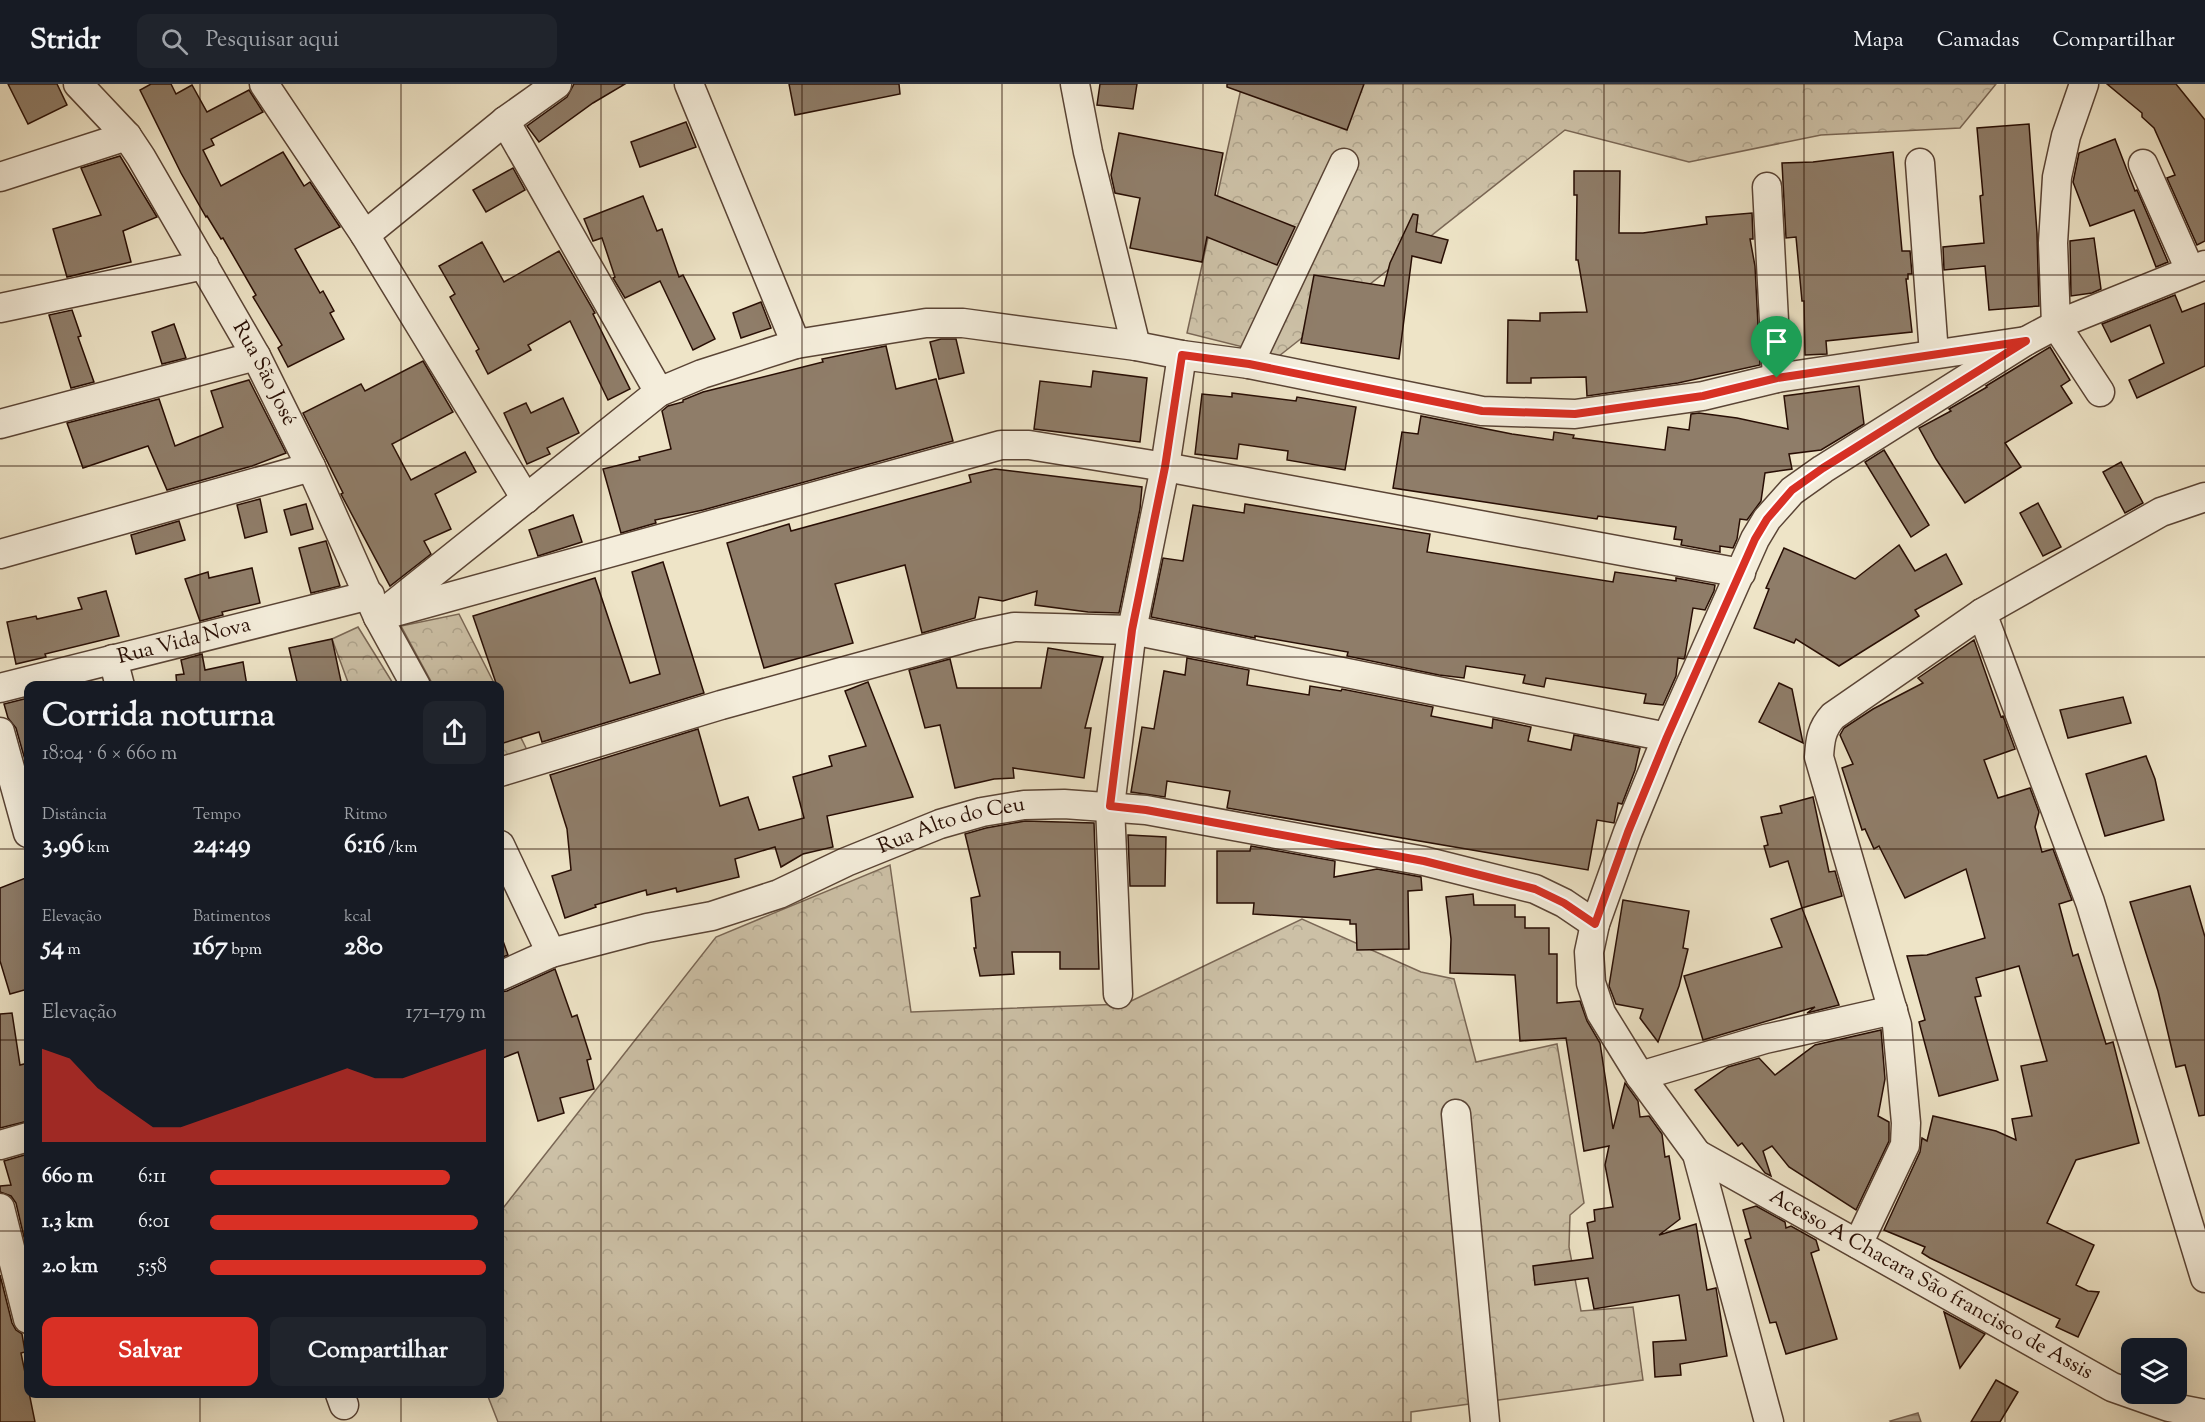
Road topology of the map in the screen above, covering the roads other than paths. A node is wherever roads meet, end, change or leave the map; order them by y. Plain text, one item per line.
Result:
1 (78, 84) edge
2 (264, 84) edge
3 (557, 84) edge
4 (689, 84) edge
5 (1075, 84) edge
6 (2085, 84) edge
7 (505, 121) junction
8 (127, 136) junction
9 (1344, 163) dead end
10 (1920, 163) dead end
11 (2143, 164) dead end
12 (0, 177) edge
13 (1767, 187) dead end
14 (365, 235) junction
15 (204, 265) junction
16 (2198, 267) edge
17 (0, 308) edge
18 (2056, 325) junction
19 (2026, 341) junction
20 (796, 344) junction
21 (1136, 346) junction
22 (1934, 354) junction
23 (1182, 355) junction
24 (256, 356) junction
25 (1249, 364) junction
26 (1777, 378) junction
27 (659, 392) junction
28 (2100, 392) dead end
29 (0, 424) edge
30 (311, 467) junction
31 (1165, 467) junction
32 (2205, 497) edge
33 (526, 499) junction
34 (0, 554) edge
35 (1741, 573) junction
36 (374, 606) junction
37 (1982, 613) junction
38 (1132, 630) junction
39 (116, 672) edge
40 (51, 681) edge
41 (413, 681) edge
42 (24, 685) edge
43 (0, 688) edge
44 (0, 732) edge
45 (1667, 737) junction
46 (504, 771) edge
47 (1110, 806) junction
48 (24, 819) edge
49 (504, 852) edge
50 (1595, 924) junction
51 (551, 952) junction
52 (504, 974) edge
53 (1118, 994) dead end
54 (1893, 1010) junction
55 (1640, 1076) junction
56 (1456, 1114) dead end
57 (24, 1138) edge
58 (0, 1145) edge
59 (1697, 1154) junction
60 (0, 1208) edge
61 (1858, 1244) junction
62 (2205, 1278) edge
63 (24, 1303) edge
64 (2205, 1414) edge
65 (1485, 1422) edge
66 (1769, 1422) edge

1 - 8 street, Rua São José
2 - 14 street
3 - 7 street
4 - 20 street
5 - 21 street
6 - 18 street
7 - 14 street
7 - 27 street
8 - 12 street
8 - 15 street, Rua São José
9 - 25 street
10 - 22 street
11 - 16 street
13 - 26 street
14 - 33 street
15 - 17 street
15 - 24 street, Rua São José
16 - 18 street
18 - 19 street
18 - 28 street
19 - 22 street
19 - 35 street
20 - 21 street
20 - 27 street
21 - 23 street
22 - 26 street
23 - 25 street
23 - 31 street
24 - 29 street
24 - 30 street, Rua São José
25 - 26 street
27 - 33 street
30 - 34 street
30 - 36 street, Rua São José
31 - 35 street, Rua Vida Nova
31 - 36 street, Rua Vida Nova
31 - 38 street
32 - 37 street
33 - 36 street
35 - 45 street
36 - 39 street, Rua Vida Nova
36 - 41 street, Rua São José
37 - 54 street
37 - 62 street
38 - 45 street
38 - 46 street
38 - 47 street
39 - 40 street, Rua Vida Nova
42 - 43 street, Rua Vida Nova
44 - 48 street
45 - 50 street
47 - 50 street, Rua Alto do Ceu
47 - 51 street, Rua Alto do Ceu
47 - 53 street
49 - 51 street
50 - 55 street
51 - 52 street, Rua Alto do Ceu
54 - 55 street
54 - 61 street
55 - 59 street
56 - 65 street
57 - 58 street
59 - 61 street, Acesso A Chacara São francisco de Assis
59 - 66 street
60 - 63 street
61 - 64 street, Acesso A Chacara São francisco de Assis

